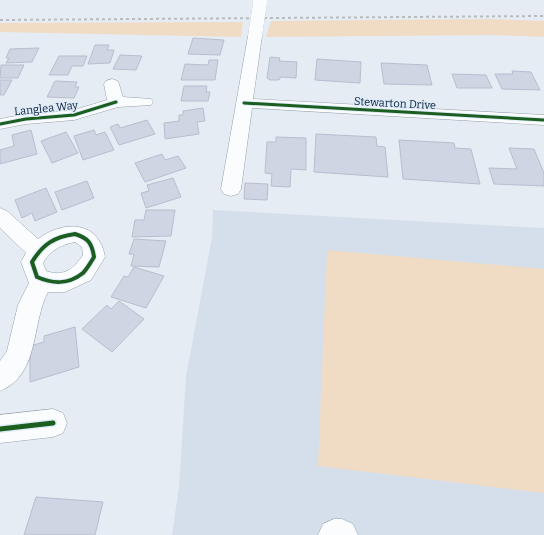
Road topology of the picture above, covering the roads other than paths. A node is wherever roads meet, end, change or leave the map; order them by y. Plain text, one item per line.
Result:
1 (260, 2) edge
2 (112, 84) dead end
3 (116, 102) junction
4 (145, 102) dead end
5 (244, 103) junction
6 (544, 120) edge
7 (0, 124) edge
8 (231, 189) dead end
9 (0, 216) edge
10 (38, 252) junction
11 (43, 279) junction
12 (0, 378) edge
13 (53, 423) dead end
14 (0, 429) edge
15 (334, 535) edge
16 (342, 535) edge

1 - 5 street, bridge
2 - 3 street
3 - 4 street, Langlea Way
3 - 7 street, Langlea Way
5 - 6 street, Stewarton Drive
5 - 8 street
9 - 10 street
10 - 11 street
10 - 11 street
11 - 12 street
13 - 14 street
15 - 16 street

